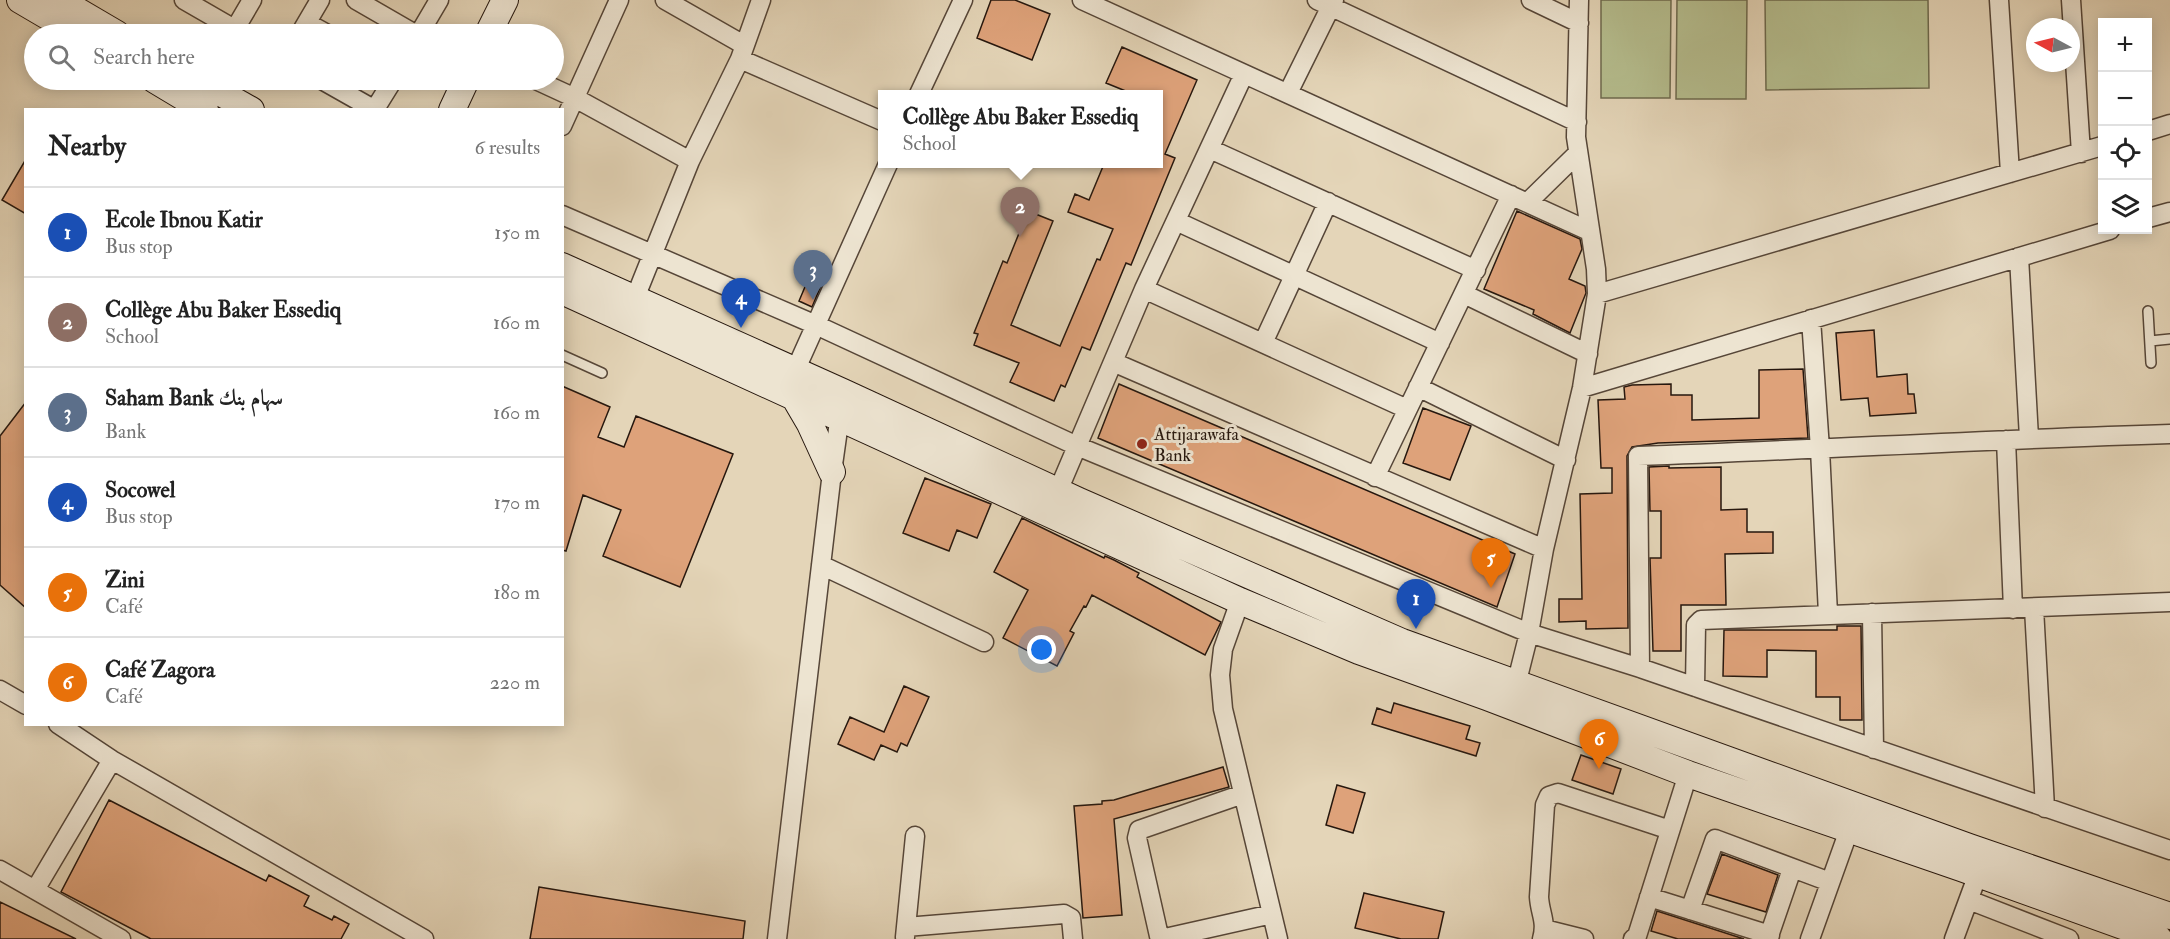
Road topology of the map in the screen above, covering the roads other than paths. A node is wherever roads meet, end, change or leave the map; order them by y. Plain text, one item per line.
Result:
1 (20, 0) edge
2 (59, 0) edge
3 (184, 0) edge
4 (252, 0) edge
5 (320, 0) edge
6 (356, 0) edge
7 (439, 0) edge
8 (504, 0) edge
9 (620, 0) edge
10 (665, 0) edge
11 (761, 0) edge
12 (963, 0) edge
13 (1082, 0) edge
14 (1531, 0) edge
15 (1579, 0) edge
16 (1999, 0) edge
17 (2071, 0) edge
18 (1327, 2) edge
19 (1579, 22) junction
20 (61, 24) edge
21 (100, 24) edge
22 (223, 24) edge
23 (241, 24) edge
24 (307, 24) edge
25 (399, 24) edge
26 (423, 24) edge
27 (493, 24) edge
28 (742, 52) junction
29 (1244, 74) junction
30 (340, 90) edge
31 (387, 90) edge
32 (461, 90) edge
33 (558, 90) edge
34 (921, 90) edge
35 (201, 91) edge
36 (1287, 93) junction
37 (575, 98) junction
38 (246, 108) edge
39 (371, 108) edge
40 (376, 108) edge
41 (453, 108) edge
42 (878, 119) edge
43 (564, 122) edge
44 (1577, 122) junction
45 (2170, 124) edge
46 (2152, 130) edge
47 (1210, 148) junction
48 (2098, 148) edge
49 (1578, 153) junction
50 (2081, 153) junction
51 (690, 161) junction
52 (886, 168) edge
53 (2010, 173) junction
54 (1519, 199) junction
55 (1328, 202) junction
56 (2170, 212) edge
57 (564, 216) edge
58 (2152, 217) edge
59 (1176, 221) junction
60 (1589, 231) junction
61 (2098, 234) edge
62 (652, 254) junction
63 (2019, 257) junction
64 (564, 267) edge
65 (1476, 270) junction
66 (1295, 276) junction
67 (1144, 289) junction
68 (564, 292) edge
69 (1464, 294) junction
70 (1597, 294) junction
71 (635, 298) junction
72 (2148, 311) dead end
73 (1811, 319) junction
74 (816, 325) junction
75 (2170, 339) edge
76 (2150, 341) junction
77 (1263, 343) junction
78 (1440, 343) junction
79 (1588, 354) junction
80 (564, 356) edge
81 (1113, 362) junction
82 (2151, 363) dead end
83 (602, 373) dead end
84 (794, 383) junction
85 (1418, 387) junction
86 (1582, 388) junction
87 (842, 404) junction
88 (1407, 409) junction
89 (2170, 434) edge
90 (2029, 438) junction
91 (2006, 440) junction
92 (1077, 446) junction
93 (1820, 450) junction
94 (1566, 460) junction
95 (832, 472) junction
96 (1375, 477) junction
97 (1058, 491) junction
98 (1544, 549) junction
99 (821, 565) junction
100 (1240, 601) junction
101 (2170, 602) edge
102 (2034, 608) junction
103 (2013, 609) junction
104 (1872, 613) junction
105 (1828, 614) junction
106 (1529, 633) junction
107 (984, 642) dead end
108 (1640, 668) junction
109 (1695, 687) junction
110 (0, 690) edge
111 (1513, 694) junction
112 (24, 704) edge
113 (61, 726) edge
114 (1874, 749) junction
115 (112, 760) junction
116 (1688, 774) junction
117 (1243, 794) junction
118 (2045, 808) junction
119 (1671, 830) junction
120 (1849, 830) junction
121 (915, 836) dead end
122 (2170, 850) edge
123 (1969, 863) junction
124 (1792, 869) junction
125 (0, 870) edge
126 (1830, 882) junction
127 (34, 890) junction
128 (1649, 897) junction
129 (1969, 900) junction
130 (1690, 910) junction
131 (1272, 914) junction
132 (2170, 916) edge
133 (905, 933) edge
134 (1543, 934) edge
135 (1769, 937) edge
136 (1637, 938) edge
137 (121, 939) edge
138 (423, 939) edge
139 (777, 939) edge
140 (1073, 939) edge
141 (1278, 939) edge
142 (1584, 939) edge
143 (1810, 939) edge
144 (1954, 939) edge
145 (2069, 939) edge
146 (2159, 939) edge

1 - 20 street
2 - 21 street
3 - 22 street
4 - 23 street
5 - 24 street
6 - 25 street
7 - 26 street
8 - 27 street
9 - 37 street
10 - 28 street
11 - 28 street
12 - 34 street
13 - 29 street
14 - 19 street
15 - 19 street
16 - 53 street
17 - 50 street
18 - 36 street
18 - 44 street
19 - 44 street
28 - 42 street
28 - 51 street
29 - 36 street
29 - 47 street
30 - 39 street
31 - 40 street
32 - 41 street
33 - 37 street
35 - 38 street
36 - 54 street
37 - 43 street
37 - 51 street
44 - 49 street
45 - 46 street
47 - 55 street
47 - 59 street
48 - 50 street
49 - 54 street
49 - 60 street
50 - 53 street
51 - 62 street
52 - 74 street
53 - 70 street
54 - 60 street
54 - 65 street
55 - 65 street
55 - 66 street
56 - 58 street
57 - 62 street
59 - 66 street
59 - 67 street
60 - 70 street
61 - 63 street
62 - 71 street
62 - 74 street
63 - 73 street
63 - 90 street
64 - 71 street
65 - 69 street
66 - 77 street
66 - 78 street
67 - 77 street
67 - 81 street
68 - 84 street
69 - 78 street
69 - 79 street
70 - 79 street
71 - 84 street
72 - 76 lane
73 - 86 street
73 - 93 street
74 - 84 street
74 - 92 street
75 - 76 lane
76 - 82 lane
77 - 88 street
78 - 85 street
79 - 86 street
80 - 83 lane
81 - 92 street
81 - 96 street
84 - 87 street
84 - 95 street
85 - 88 street
85 - 94 street
86 - 94 street
87 - 95 street
87 - 97 street
87 - 100 street
88 - 96 street
89 - 90 street
90 - 91 street
91 - 93 street
91 - 103 street
92 - 97 street
92 - 106 street
93 - 105 street
93 - 108 street
94 - 98 street
95 - 99 street
96 - 98 street
97 - 111 street
98 - 106 street
99 - 107 street
99 - 139 street
100 - 111 street
100 - 117 street
101 - 102 street
102 - 103 street
102 - 118 street
103 - 104 street
104 - 105 street
104 - 114 street
105 - 109 street
106 - 108 street
106 - 111 street
108 - 109 street
109 - 114 street
110 - 112 street
111 - 116 street
111 - 123 street
113 - 115 street
114 - 118 street
115 - 127 street
115 - 138 street
116 - 119 street
116 - 120 street
117 - 131 street
117 - 131 street
118 - 122 street
119 - 128 street
119 - 134 street
120 - 123 street
120 - 126 street
121 - 133 street
123 - 129 street
123 - 132 street
123 - 146 street
124 - 126 street
124 - 130 street
124 - 135 street
125 - 127 street
126 - 143 street
127 - 137 street
128 - 130 street
128 - 136 street
129 - 144 street
129 - 145 street
130 - 135 street
131 - 141 street
133 - 140 street
134 - 142 street

